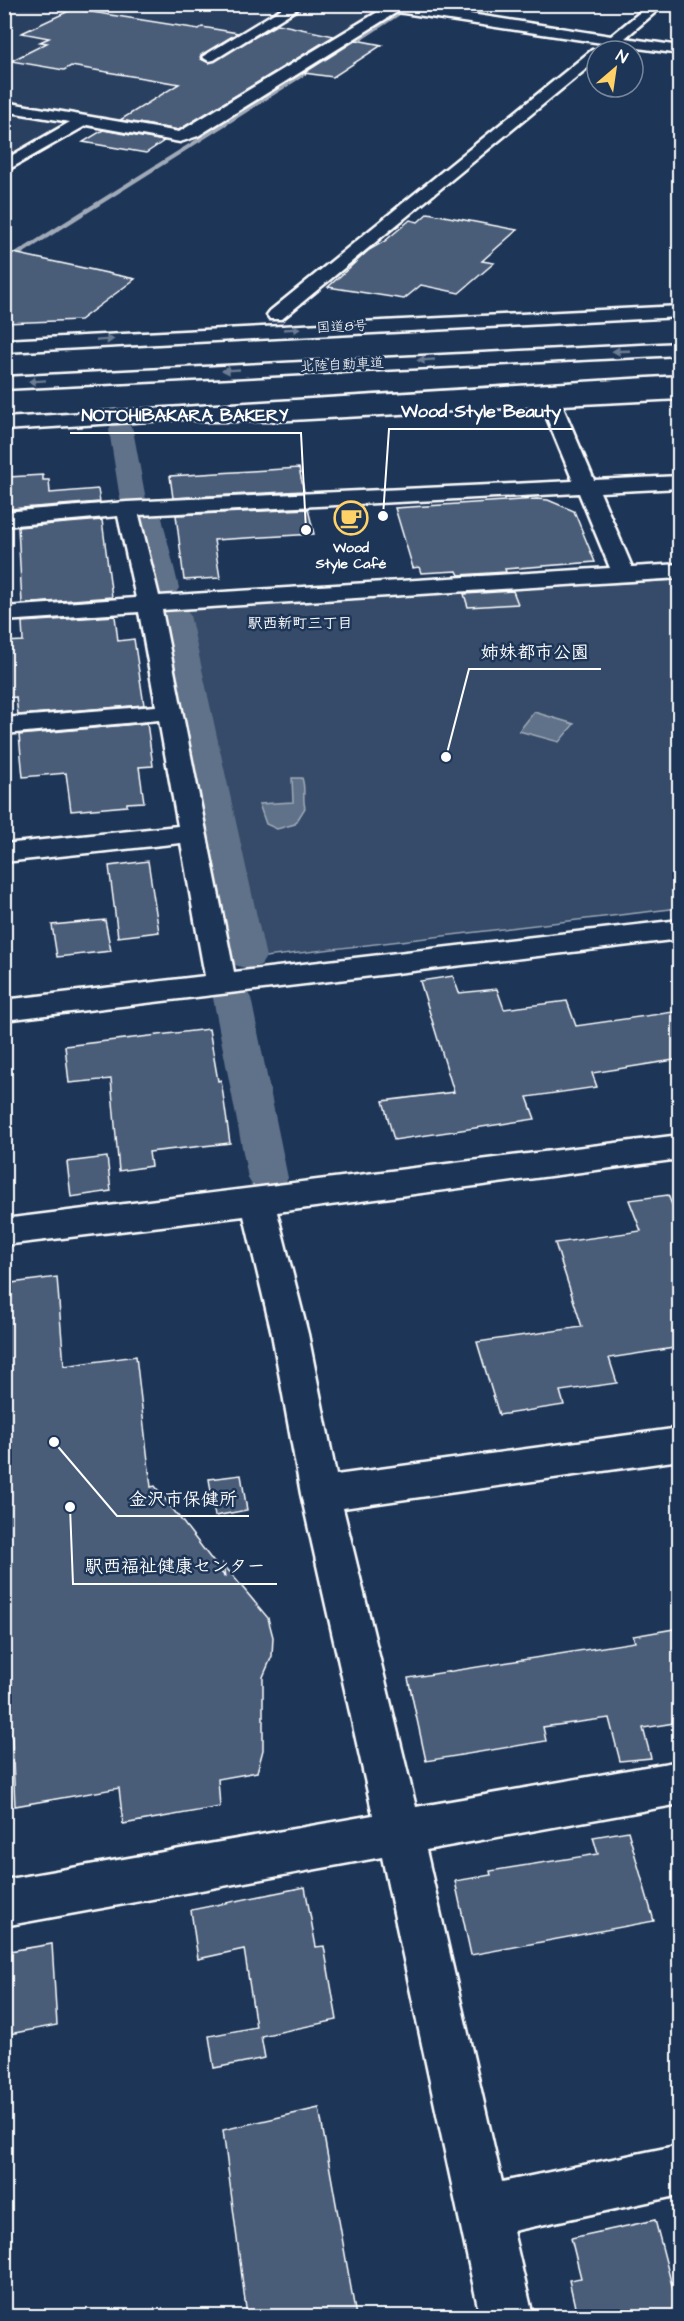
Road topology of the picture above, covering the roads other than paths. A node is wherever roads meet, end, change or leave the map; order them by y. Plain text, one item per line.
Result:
1 (299, 4) edge
2 (659, 4) edge
3 (374, 6) edge
4 (398, 6) edge
5 (602, 39) edge
6 (616, 39) edge
7 (645, 45) edge
8 (680, 50) edge
9 (209, 57) dead end
10 (585, 63) edge
11 (4, 106) edge
12 (84, 120) junction
13 (4, 167) edge
14 (680, 311) edge
15 (600, 314) junction
16 (276, 315) junction
17 (4, 328) edge
18 (680, 333) edge
19 (4, 346) edge
20 (680, 349) edge
21 (4, 366) edge
22 (680, 374) edge
23 (680, 382) edge
24 (4, 383) edge
25 (680, 393) edge
26 (549, 399) junction
27 (4, 407) edge
28 (124, 416) junction
29 (4, 424) edge
30 (680, 482) edge
31 (588, 486) junction
32 (127, 510) junction
33 (4, 519) edge
34 (680, 571) edge
35 (624, 574) junction
36 (149, 603) junction
37 (4, 614) edge
38 (169, 712) junction
39 (4, 726) edge
40 (191, 833) junction
41 (4, 853) edge
42 (680, 929) edge
43 (221, 984) junction
44 (4, 1010) edge
45 (680, 1147) edge
46 (258, 1202) junction
47 (4, 1232) edge
48 (680, 1444) edge
49 (320, 1494) junction
50 (680, 1782) edge
51 (399, 1831) junction
52 (4, 1903) edge
53 (680, 2170) edge
54 (483, 2212) junction
55 (506, 2316) edge

1 - 9 main road
2 - 6 main road
3 - 4 main road
4 - 5 main road
4 - 12 main road
7 - 8 main road
10 - 16 main road
11 - 12 main road
12 - 13 main road
14 - 15 main road, 国道8号
15 - 16 main road
19 -> 15 main road, 国道8号
16 - 17 main road
18 - 21 main road, 北陸自動車道
20 -> 24 main road, 北陸自動車道
22 - 27 main road
23 - 28 main road
25 - 26 main road
26 - 28 main road
26 - 31 main road
28 - 29 main road
30 - 31 main road
31 - 32 main road
31 - 35 main road
32 - 33 main road
32 - 36 main road
34 - 35 main road
35 - 36 main road
36 - 37 main road
36 - 38 main road
38 - 39 main road
38 - 40 main road
40 - 41 main road
40 - 43 main road
42 - 43 main road
43 - 44 main road
45 - 46 main road
46 - 47 main road
46 - 49 main road
48 - 49 main road
49 - 51 main road
50 - 51 main road
51 - 52 main road
51 - 54 main road
53 - 54 main road
54 - 55 main road

